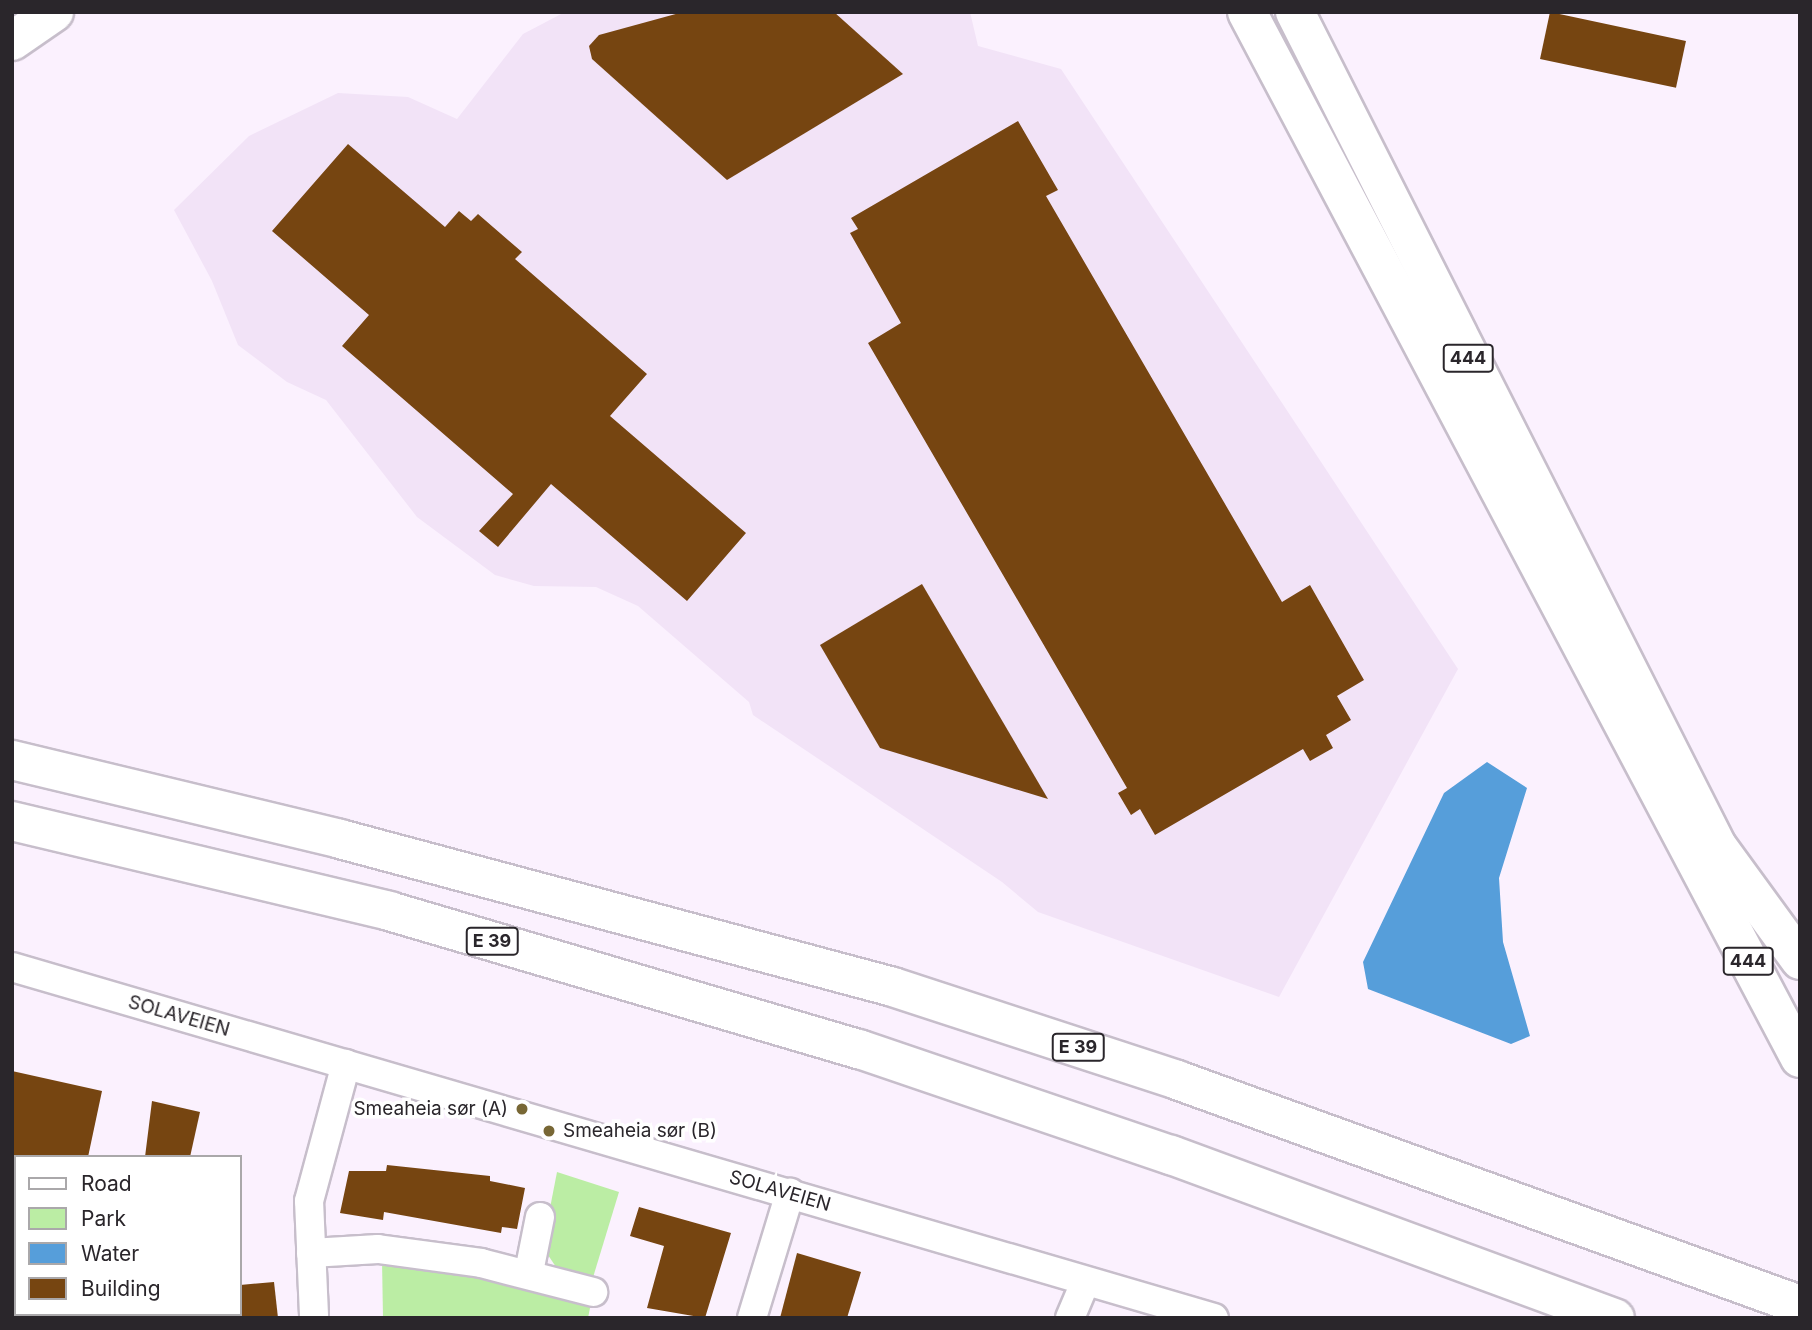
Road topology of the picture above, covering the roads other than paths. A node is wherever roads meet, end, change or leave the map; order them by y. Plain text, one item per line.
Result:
1 (54, 12) edge
2 (1247, 12) edge
3 (1295, 12) edge
4 (12, 41) edge
5 (12, 760) edge
6 (12, 821) edge
7 (121, 845) junction
8 (12, 846) edge
9 (1707, 855) junction
10 (1800, 960) edge
11 (12, 967) edge
12 (1800, 1058) edge
13 (346, 1065) junction
14 (790, 1194) junction
15 (540, 1217) dead end
16 (311, 1253) junction
17 (529, 1272) junction
18 (1085, 1282) junction
19 (593, 1292) dead end
20 (1800, 1305) edge
21 (314, 1315) dead end
22 (752, 1318) edge
23 (1070, 1318) edge
24 (1214, 1318) edge
25 (1615, 1318) edge

1 - 4 highway
2 - 9 highway, 444
3 - 9 highway, 444
5 - 20 highway, E 39
6 - 7 highway, E 39
7 - 8 highway, E 39
7 - 25 highway, E 39
9 - 10 highway, 444
9 - 12 highway, 444
11 - 13 street, SOLAVEIEN
13 - 14 street, SOLAVEIEN
13 - 16 street
14 - 18 street, SOLAVEIEN
14 - 22 street
15 - 17 street
16 - 17 street
16 - 21 street
17 - 19 street
18 - 23 street
18 - 24 street, SOLAVEIEN

